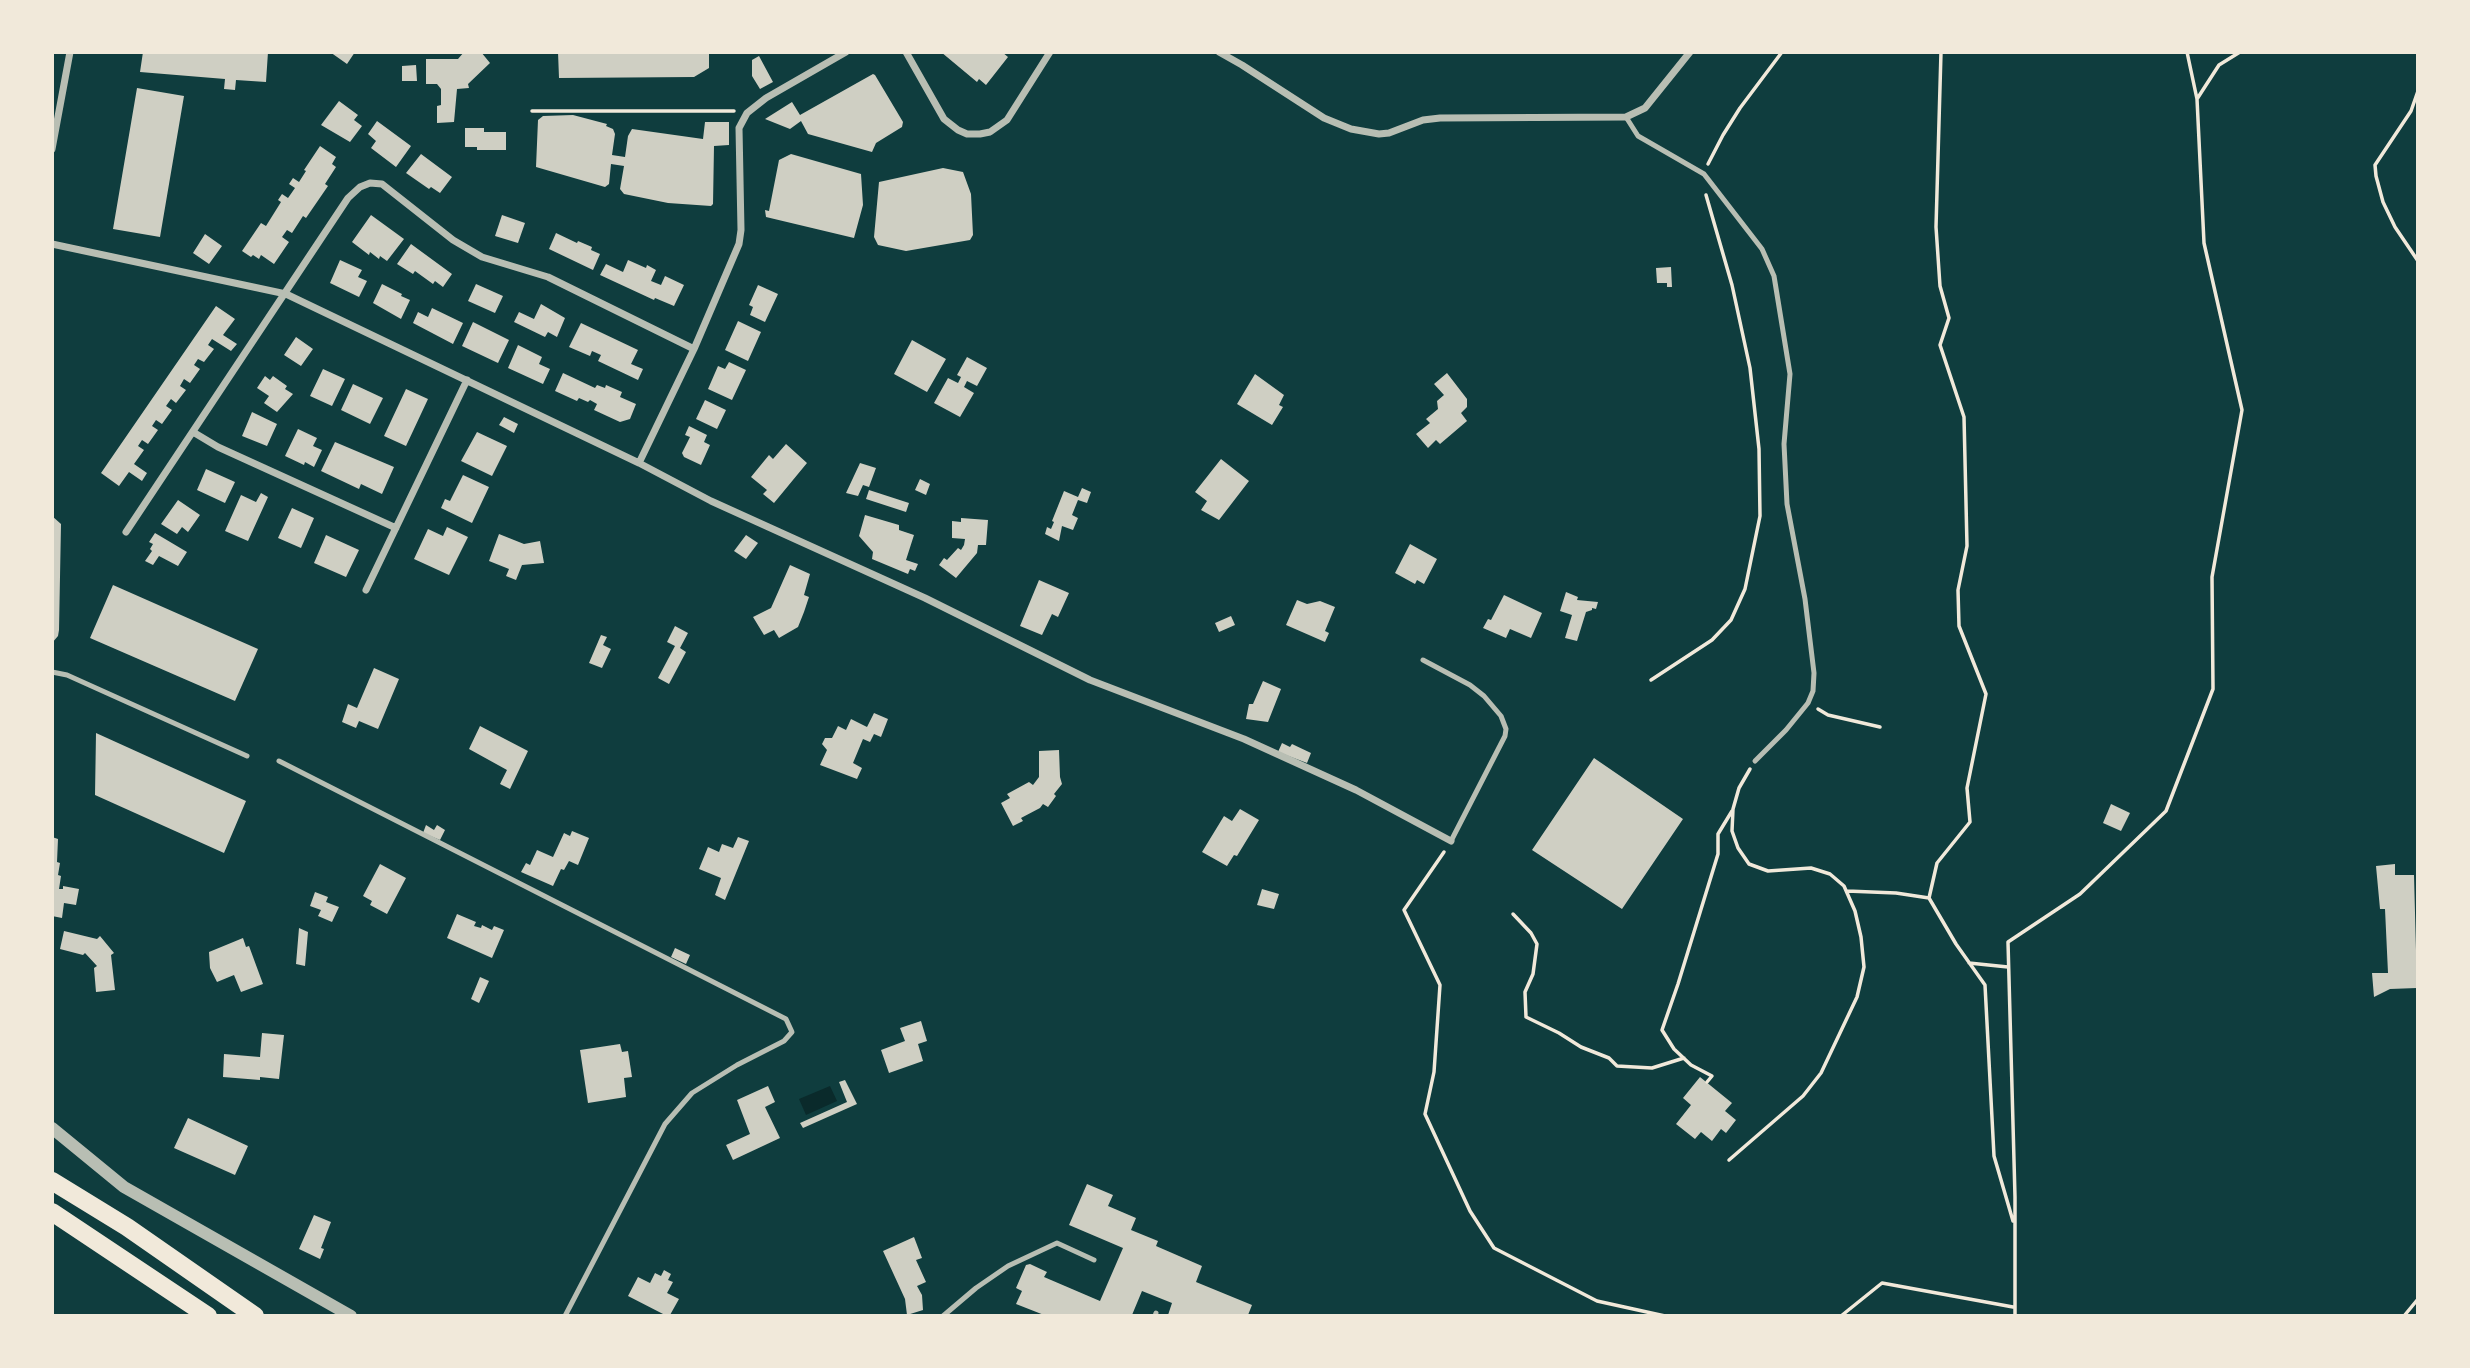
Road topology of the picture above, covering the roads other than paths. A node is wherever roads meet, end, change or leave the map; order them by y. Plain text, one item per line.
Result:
1 (70, 52) edge
2 (846, 52) edge
3 (906, 52) edge
4 (1049, 52) edge
5 (1219, 52) edge
6 (1690, 52) edge
7 (1626, 117) junction
8 (52, 149) edge
9 (52, 244) edge
10 (286, 294) junction
11 (694, 349) junction
12 (467, 380) junction
13 (193, 432) junction
14 (639, 463) junction
15 (396, 528) junction
16 (126, 532) dead end
17 (366, 590) dead end
18 (1423, 660) dead end
19 (52, 672) edge
20 (247, 756) dead end
21 (279, 761) dead end
22 (1755, 761) road end
23 (1451, 841) joint
24 (52, 1128) edge
25 (52, 1181) edge
26 (52, 1212) edge
27 (1094, 1260) dead end
28 (174, 1293) junction
29 (198, 1315) edge
30 (208, 1315) edge
31 (255, 1315) edge
32 (351, 1315) edge
33 (565, 1315) edge
34 (943, 1315) edge

1 - 8 street
2 - 11 street
3 - 4 street
5 - 7 street
6 - 7 street
7 - 22 lane
9 - 10 street
10 - 11 street
10 - 12 street
10 - 13 street
11 - 14 street
12 - 14 street
12 - 15 street
13 - 15 street
13 - 16 street
14 - 23 street
15 - 17 street
18 - 23 lane
19 - 20 lane
21 - 33 lane
24 - 32 street
25 - 31 main road
26 - 28 main road
27 - 34 lane
28 - 29 main road
28 - 30 main road

